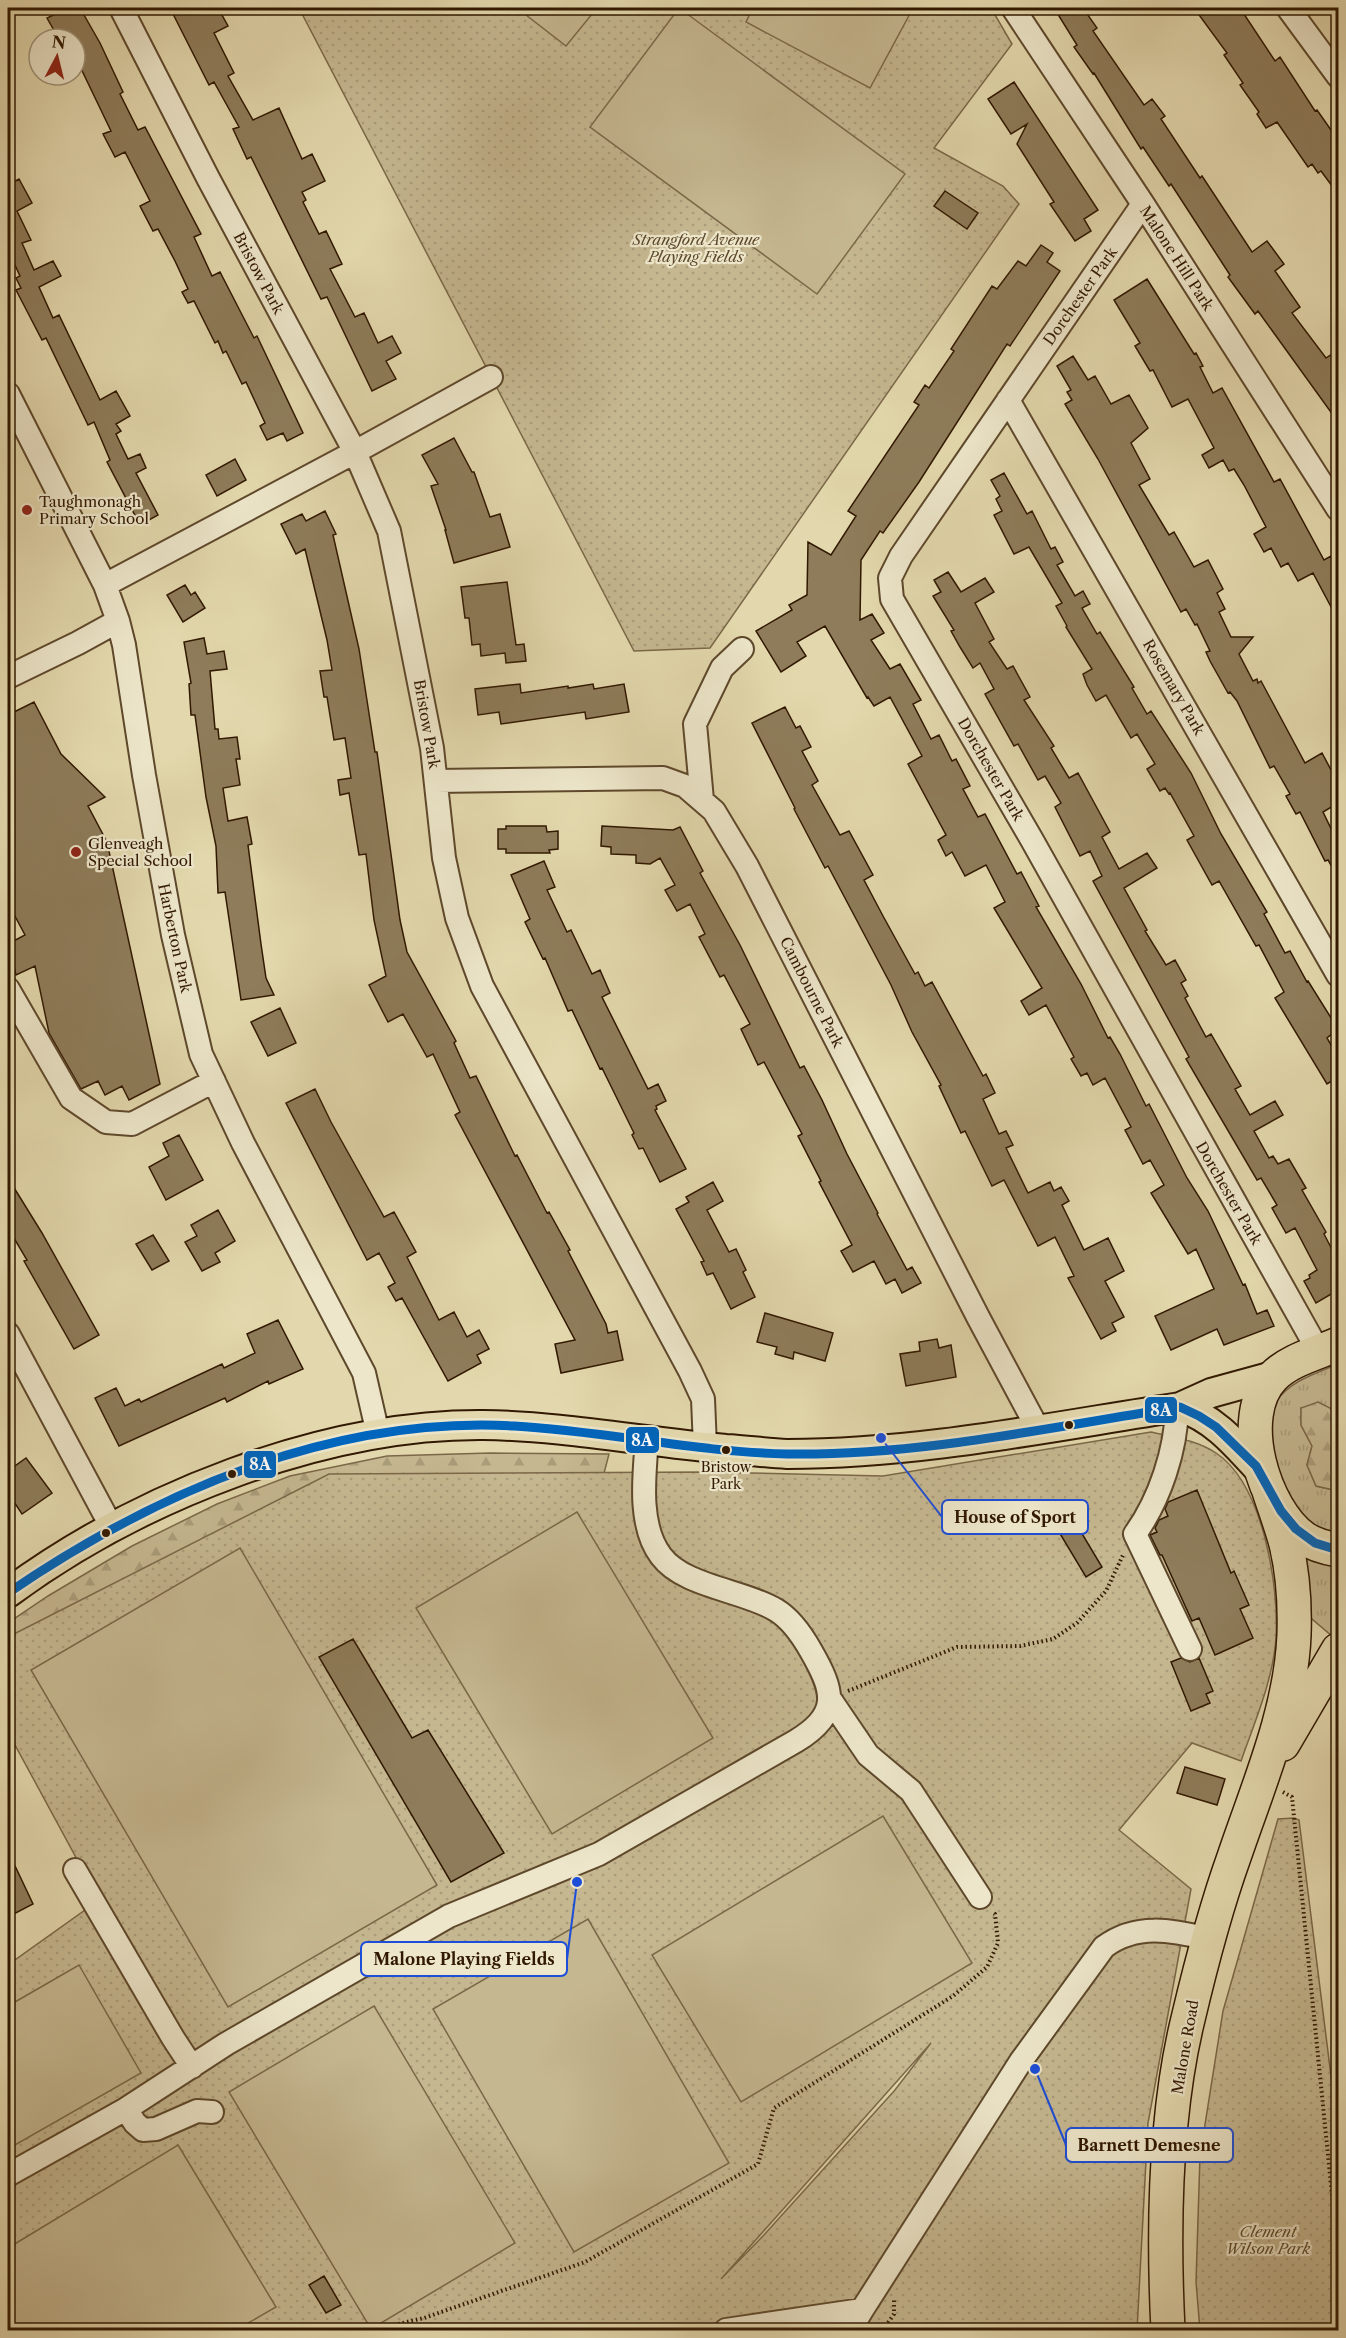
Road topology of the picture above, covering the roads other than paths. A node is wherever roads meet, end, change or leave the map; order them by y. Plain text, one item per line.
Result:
1 (121, 8) edge
2 (1013, 8) edge
3 (1288, 8) edge
4 (1338, 76) edge
5 (1143, 204) junction
6 (491, 377) dead end
7 (8, 394) edge
8 (1008, 400) junction
9 (355, 452) junction
10 (1338, 509) edge
11 (105, 585) junction
12 (118, 621) junction
13 (742, 649) dead end
14 (8, 677) edge
15 (436, 781) junction
16 (702, 800) junction
17 (1338, 975) edge
18 (8, 989) edge
19 (213, 1081) junction
20 (8, 1334) edge
21 (1329, 1348) edge
22 (1273, 1376) junction
23 (1178, 1408) junction
24 (1040, 1431) junction
25 (378, 1434) junction
26 (647, 1440) junction
27 (705, 1447) junction
28 (1265, 1481) junction
29 (111, 1526) junction
30 (1338, 1550) edge
31 (8, 1593) edge
32 (1190, 1649) dead end
33 (1338, 1650) edge
34 (830, 1699) junction
35 (1274, 1783) junction
36 (75, 1870) dead end
37 (980, 1897) road end
38 (1209, 1939) junction
39 (192, 2067) junction
40 (126, 2109) junction
41 (212, 2112) dead end
42 (8, 2175) edge
43 (862, 2310) junction
44 (726, 2331) edge
45 (850, 2331) edge
46 (1168, 2331) edge

1 - 9 street, Bristow Park
2 - 5 street, Malone Hill Park
3 - 4 street
5 - 8 street, Dorchester Park
5 - 10 street, Malone Hill Park
6 - 9 street
7 - 11 street, Harberton Park
8 - 17 street, Rosemary Park
8 - 21 street, Dorchester Park
9 - 11 street
9 - 15 street, Bristow Park
11 - 12 street, Harberton Park
12 - 14 street
12 - 19 street, Harberton Park
13 - 16 street
15 - 16 street, Cambourne Park
15 - 27 street, Bristow Park
16 - 24 street, Cambourne Park
18 - 19 street
19 - 25 street, Harberton Park
20 - 29 street
21 - 22 highway
22 - 23 main road
22 - 28 highway
23 - 24 main road
23 - 28 main road
23 - 32 street
24 - 27 main road
25 - 26 main road
25 - 29 main road
26 - 27 main road
26 - 34 street
28 - 30 highway
28 - 35 highway, Malone Road
29 - 31 main road
33 - 35 highway, Malone Road
34 - 37 street
34 - 39 street
35 - 38 highway, Malone Road
36 - 39 street
38 - 43 street
38 - 46 highway, Malone Road
39 - 40 street
40 - 41 street
40 - 42 street
43 - 44 street
43 - 45 street

